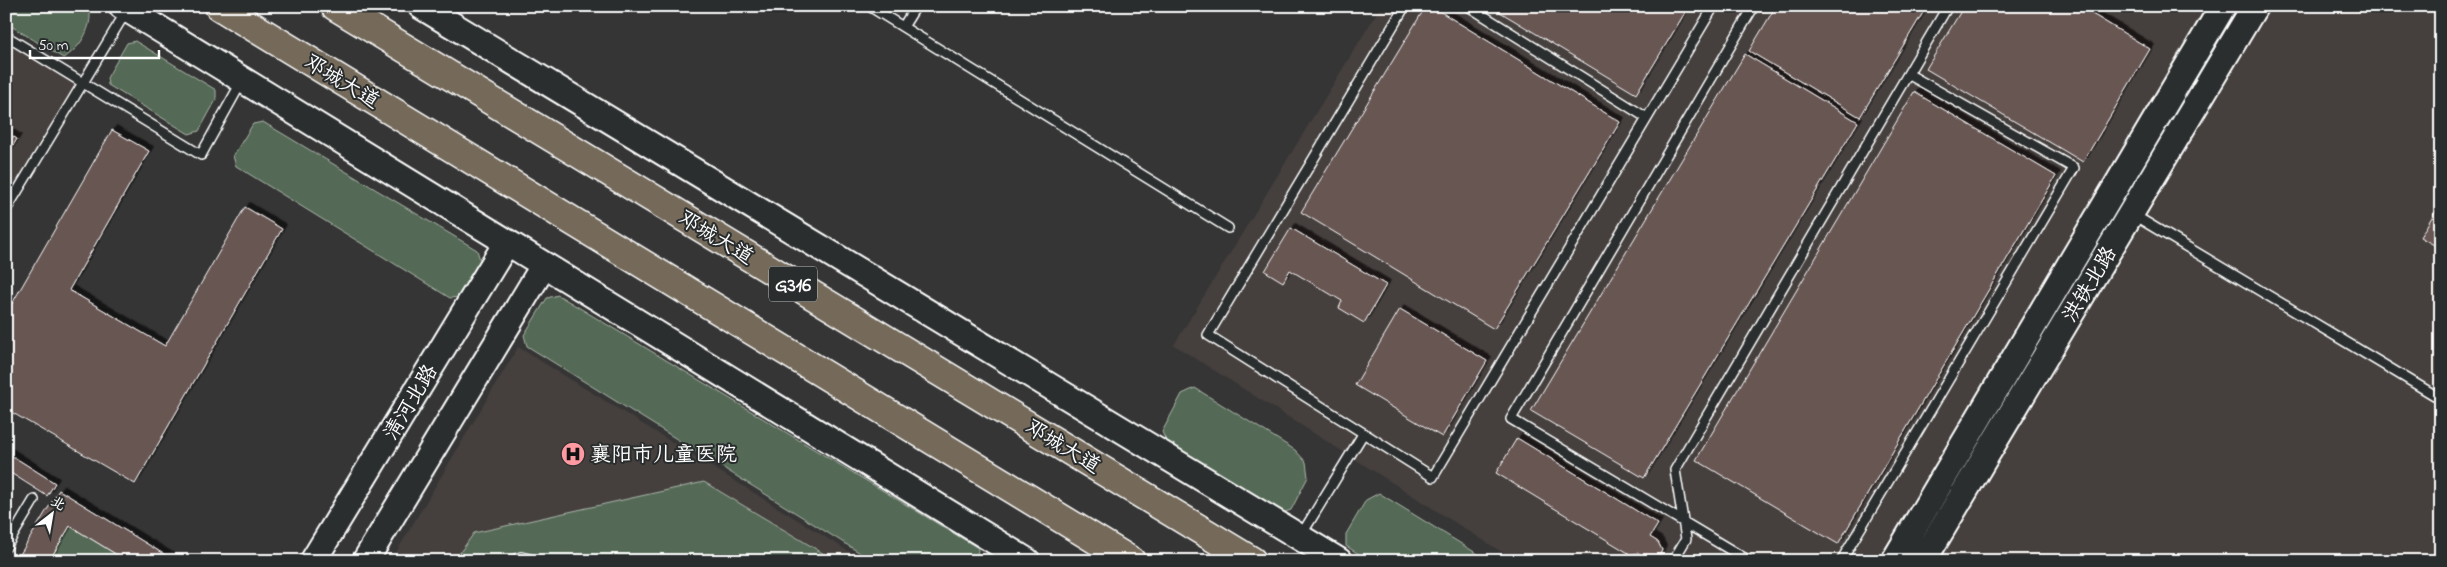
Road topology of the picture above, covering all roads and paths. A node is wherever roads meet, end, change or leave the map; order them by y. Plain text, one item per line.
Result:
1 (219, 6) edge
2 (335, 6) edge
3 (421, 6) edge
4 (870, 6) edge
5 (916, 6) edge
6 (1405, 6) edge
7 (1468, 6) edge
8 (1714, 6) edge
9 (1754, 6) edge
10 (1948, 6) edge
11 (2223, 6) edge
12 (2255, 6) edge
13 (125, 8) edge
14 (904, 27) junction
15 (6, 36) edge
16 (1908, 74) junction
17 (242, 80) junction
18 (84, 82) junction
19 (1648, 118) junction
20 (2119, 207) junction
21 (6, 210) edge
22 (1228, 228) dead end
23 (507, 242) junction
24 (544, 265) junction
25 (2441, 398) edge
26 (1363, 434) junction
27 (34, 500) dead end
28 (1683, 522) junction
29 (1300, 537) junction
30 (6, 547) edge
31 (313, 561) edge
32 (365, 561) edge
33 (511, 561) edge
34 (538, 561) edge
35 (1027, 561) edge
36 (1131, 561) edge
37 (1252, 561) edge
38 (1339, 561) edge
39 (1673, 561) edge
40 (1749, 561) edge
41 (1840, 561) edge
42 (1894, 561) edge
43 (1923, 561) edge

1 - 36 highway, 邓城大道
2 - 37 highway, 邓城大道 / G316
3 - 29 street
4 - 14 lane
5 - 14 lane
6 - 26 lane
7 - 19 lane
8 - 19 lane
9 - 28 lane
10 - 16 lane
11 - 20 street, 洪铁北路
12 - 20 street, 洪铁北路
13 - 17 street
13 - 18 lane
14 - 22 lane
15 - 18 lane
16 - 28 lane
16 - 41 lane
17 - 18 lane
17 - 23 street
18 - 21 lane
19 - 26 lane
20 - 25 lane
20 - 42 street, 洪铁北路
20 - 43 street, 洪铁北路
23 - 24 street
23 - 31 street, 清河北路
24 - 32 street, 清河北路
24 - 35 street
26 - 29 lane
27 - 30 lane
28 - 39 lane
28 - 40 lane
29 - 38 street
33 - 34 lane

